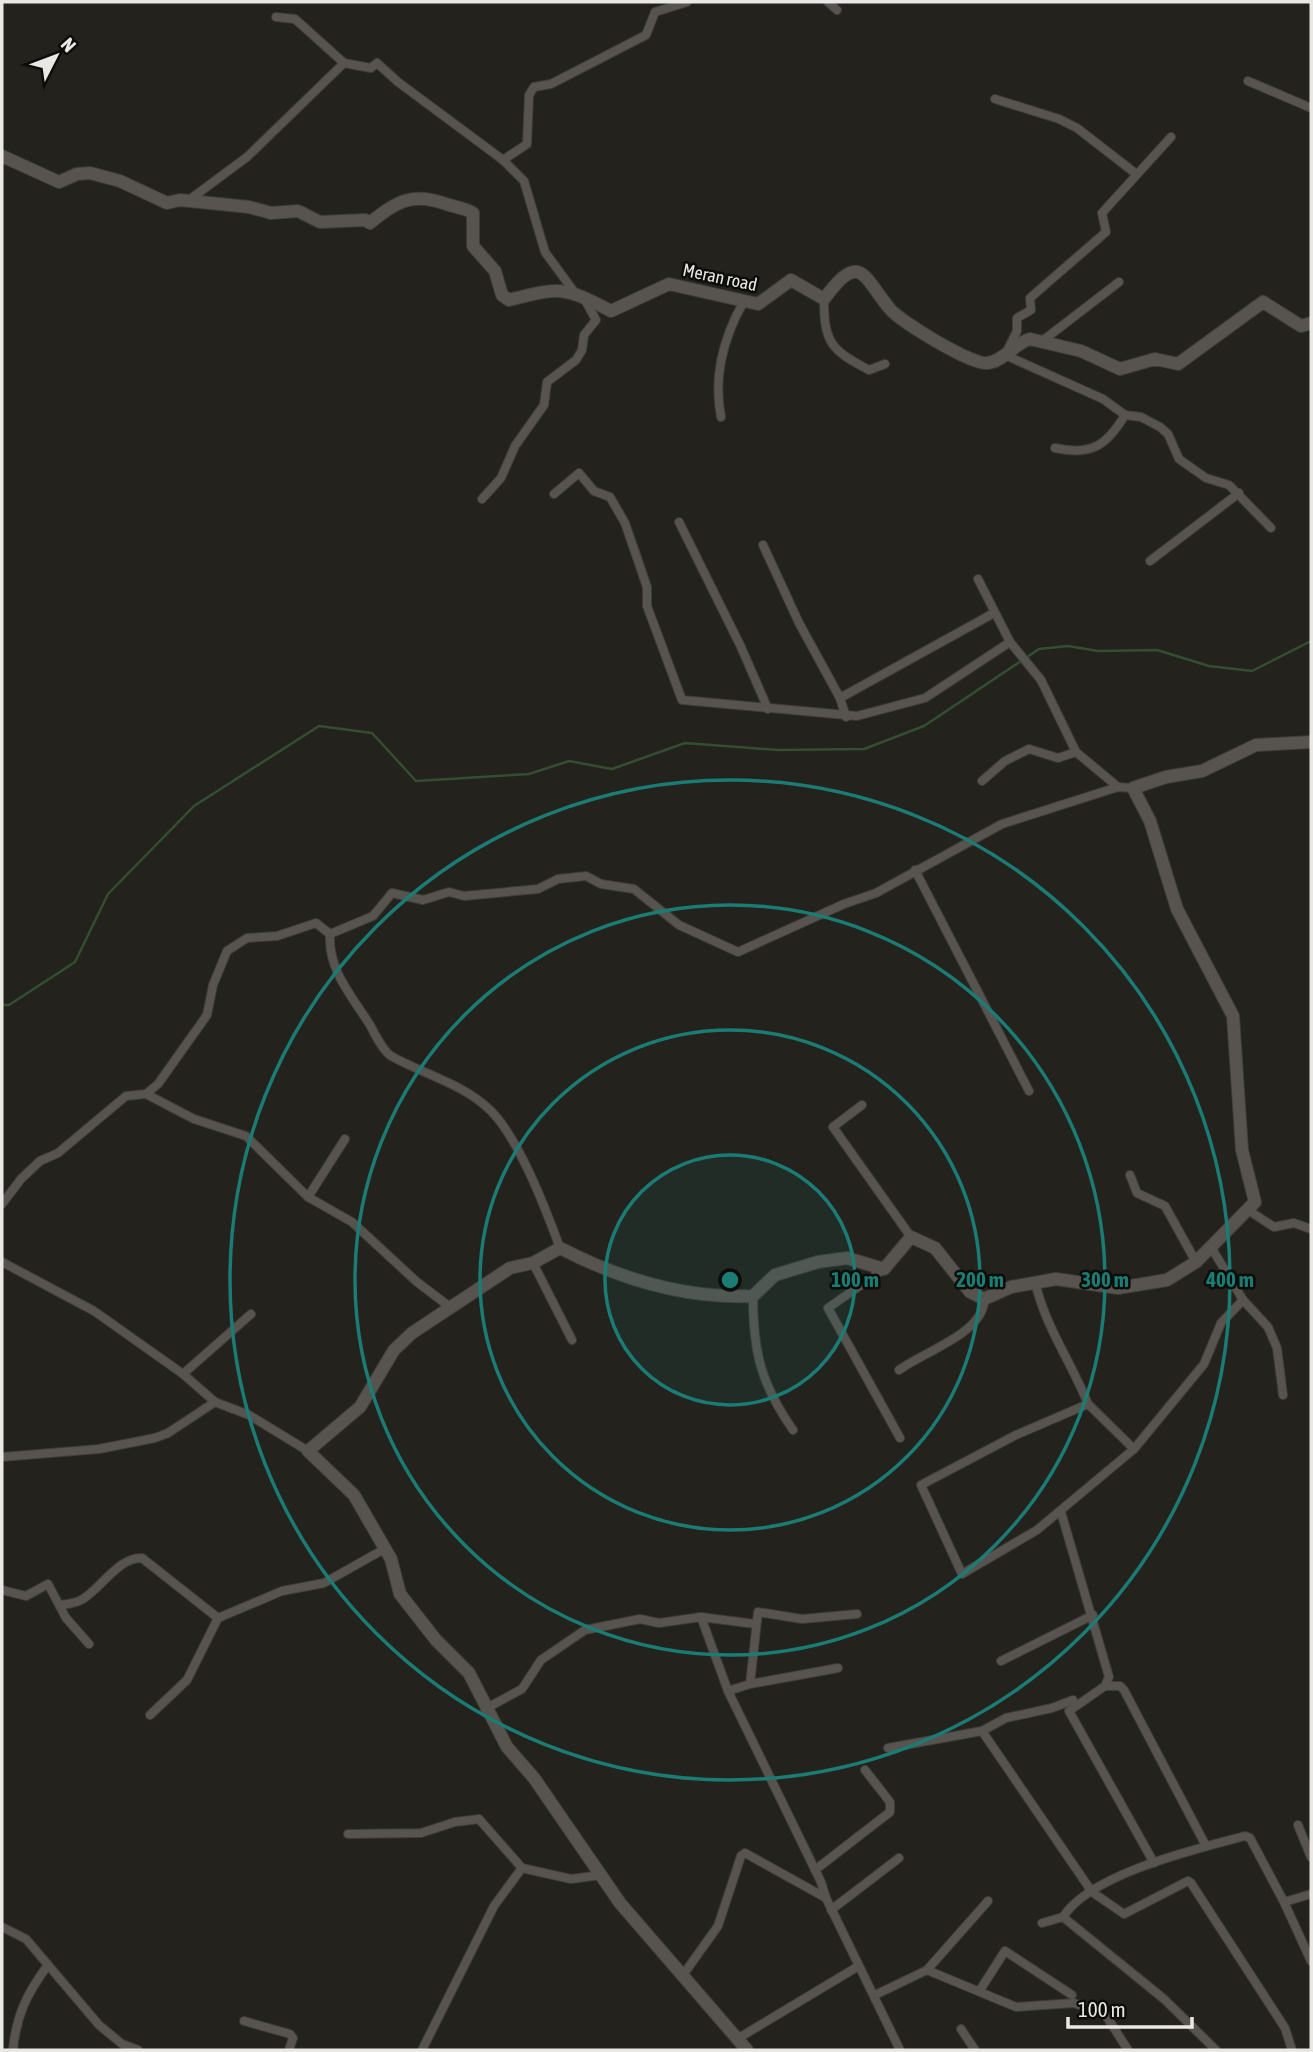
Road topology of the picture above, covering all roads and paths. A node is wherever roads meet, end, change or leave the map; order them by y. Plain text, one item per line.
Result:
1 (687, 2) edge
2 (828, 2) edge
3 (837, 10) dead end
4 (276, 17) dead end
5 (344, 63) junction
6 (1248, 81) dead end
7 (995, 99) dead end
8 (1311, 108) edge
9 (1171, 137) dead end
10 (2, 156) edge
11 (503, 160) junction
12 (1135, 173) junction
13 (185, 202) junction
14 (1119, 282) dead end
15 (578, 293) junction
16 (824, 299) junction
17 (744, 302) junction
18 (1311, 323) edge
19 (1041, 342) junction
20 (1005, 355) junction
21 (885, 364) dead end
22 (1125, 415) junction
23 (721, 417) dead end
24 (1055, 447) dead end
25 (1239, 493) junction
26 (554, 494) dead end
27 (482, 499) dead end
28 (679, 522) dead end
29 (1271, 527) dead end
30 (763, 545) dead end
31 (1150, 561) dead end
32 (978, 579) dead end
33 (993, 612) junction
34 (1010, 642) junction
35 (840, 698) junction
36 (768, 709) junction
37 (846, 717) junction
38 (1311, 742) edge
39 (1076, 752) junction
40 (982, 781) dead end
41 (1118, 787) junction
42 (1133, 788) junction
43 (915, 870) junction
44 (330, 934) junction
45 (1029, 1091) dead end
46 (146, 1094) junction
47 (862, 1105) dead end
48 (345, 1139) dead end
49 (1130, 1175) dead end
50 (309, 1197) junction
51 (2, 1203) edge
52 (1248, 1210) junction
53 (1311, 1229) edge
54 (911, 1237) junction
55 (1211, 1247) junction
56 (560, 1248) junction
57 (2, 1262) edge
58 (1196, 1262) junction
59 (533, 1263) junction
60 (884, 1269) junction
61 (1035, 1281) junction
62 (753, 1296) junction
63 (984, 1299) junction
64 (1243, 1300) junction
65 (450, 1307) junction
66 (251, 1314) dead end
67 (572, 1340) dead end
68 (899, 1370) dead end
69 (183, 1374) junction
70 (1283, 1395) dead end
71 (215, 1402) junction
72 (1088, 1404) junction
73 (793, 1430) dead end
74 (900, 1438) dead end
75 (1134, 1449) junction
76 (307, 1451) junction
77 (2, 1457) edge
78 (1061, 1512) junction
79 (386, 1548) junction
80 (2, 1590) edge
81 (61, 1605) junction
82 (857, 1614) dead end
83 (1093, 1615) junction
84 (701, 1617) junction
85 (218, 1618) junction
86 (755, 1624) junction
87 (89, 1644) dead end
88 (1001, 1661) dead end
89 (838, 1668) dead end
90 (1107, 1682) junction
91 (750, 1684) junction
92 (729, 1691) junction
93 (485, 1709) junction
94 (150, 1715) dead end
95 (982, 1731) junction
96 (888, 1748) dead end
97 (864, 1770) dead end
98 (1298, 1825) dead end
99 (348, 1834) dead end
100 (1206, 1846) junction
101 (899, 1857) dead end
102 (1311, 1857) edge
103 (1154, 1863) junction
104 (522, 1868) junction
105 (815, 1870) junction
106 (601, 1875) junction
107 (1092, 1892) junction
108 (1311, 1894) edge
109 (826, 1898) junction
110 (988, 1901) dead end
111 (1284, 1902) junction
112 (831, 1910) junction
113 (1063, 1917) junction
114 (1042, 1923) dead end
115 (2, 1927) edge
116 (1311, 1959) edge
117 (48, 1965) junction
118 (857, 1967) junction
119 (927, 1970) junction
120 (683, 1975) junction
121 (980, 1990) junction
122 (875, 1995) junction
123 (1072, 1995) dead end
124 (244, 2021) dead end
125 (961, 2029) dead end
126 (737, 2039) junction
127 (12, 2050) edge
128 (138, 2050) edge
129 (289, 2050) edge
130 (422, 2050) edge
131 (747, 2050) edge
132 (901, 2050) edge
133 (975, 2050) edge
134 (1128, 2050) edge
135 (1216, 2050) edge
136 (1292, 2050) edge

1 - 11 street
2 - 3 street
4 - 5 street
5 - 11 street
5 - 13 street
6 - 8 street
7 - 12 street
9 - 12 street
10 - 13 street, Meran road
11 - 15 street
12 - 20 street
13 - 15 street, Meran road
14 - 19 street
15 - 17 street, Meran road
15 - 27 street
16 - 17 street, Meran road
16 - 20 street
16 - 21 street
17 - 23 street
18 - 19 street
19 - 20 street
20 - 22 street
22 - 24 street
22 - 25 street
25 - 29 street
25 - 31 street
26 - 36 street
28 - 36 street
30 - 35 street
32 - 33 street
33 - 34 street
33 - 35 street
34 - 37 street
34 - 39 street
35 - 37 street
36 - 37 street
38 - 42 street
39 - 40 street
39 - 41 street
41 - 42 street
41 - 43 street
42 - 52 street
43 - 44 street
43 - 45 street
44 - 46 street
44 - 56 street
46 - 50 street
46 - 51 street
47 - 54 street
48 - 50 street
49 - 58 street
50 - 65 street
52 - 53 street
52 - 55 street
54 - 60 street
54 - 63 street
55 - 58 street
55 - 64 street
56 - 59 street
56 - 62 street
57 - 69 street
58 - 61 street
59 - 65 street
59 - 67 street
60 - 62 street
60 - 74 street
61 - 63 street
61 - 72 street
62 - 73 street
63 - 68 street
64 - 70 street
64 - 75 street
65 - 76 street
66 - 69 street
69 - 71 street
71 - 76 street
71 - 77 street
72 - 75 street
72 - 78 street
75 - 78 street
76 - 79 street
78 - 83 street
79 - 85 street
79 - 93 street
80 - 81 street
81 - 85 street
81 - 87 street
82 - 86 street
83 - 88 street
83 - 90 street
84 - 86 street
84 - 92 street
84 - 93 street
85 - 94 street
86 - 91 street
89 - 91 street
90 - 95 street
90 - 100 street
90 - 103 street
91 - 92 street
92 - 105 street
93 - 106 street
95 - 96 street
95 - 107 street
97 - 105 street
98 - 102 street
99 - 104 street
100 - 103 street
100 - 111 street
101 - 112 street
103 - 107 street
104 - 106 street
104 - 130 street
105 - 109 street
106 - 120 street
107 - 113 street
107 - 136 street
108 - 111 street
109 - 112 street
109 - 120 street
110 - 119 street
111 - 116 street
112 - 118 street
113 - 114 street
113 - 135 street
115 - 117 street
117 - 127 street
117 - 128 street
118 - 122 street
118 - 126 street
119 - 121 street
119 - 122 street
120 - 126 street
121 - 123 street
121 - 134 street
122 - 132 street
124 - 129 street
125 - 133 street
126 - 131 street

